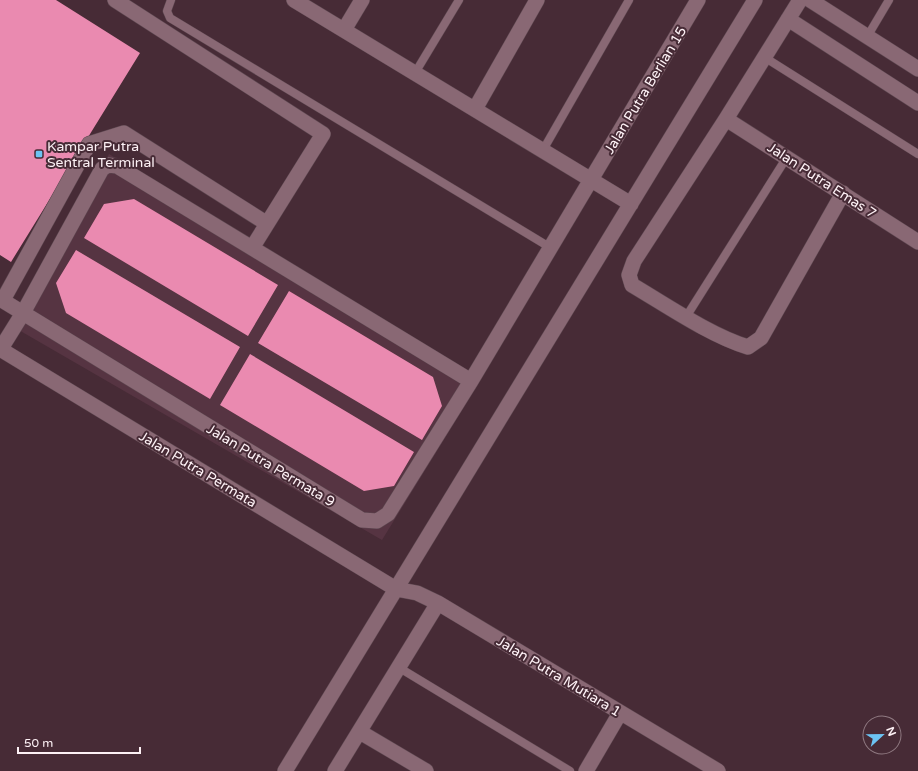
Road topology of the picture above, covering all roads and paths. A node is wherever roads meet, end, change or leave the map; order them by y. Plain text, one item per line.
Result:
1 (115, 0) edge
2 (171, 0) edge
3 (294, 0) edge
4 (362, 0) edge
5 (458, 0) edge
6 (537, 0) edge
7 (629, 0) edge
8 (698, 0) edge
9 (755, 0) edge
10 (800, 0) edge
11 (810, 0) edge
12 (889, 0) edge
13 (788, 19) junction
14 (344, 30) junction
15 (868, 37) junction
16 (764, 57) junction
17 (918, 69) edge
18 (415, 73) junction
19 (918, 103) edge
20 (475, 109) junction
21 (726, 119) junction
22 (543, 150) junction
23 (918, 154) edge
24 (787, 157) junction
25 (591, 179) junction
26 (843, 193) junction
27 (631, 204) junction
28 (266, 224) junction
29 (918, 242) edge
30 (252, 248) junction
31 (550, 248) junction
32 (1, 300) edge
33 (23, 313) junction
34 (686, 317) junction
35 (0, 350) edge
36 (471, 381) junction
37 (396, 590) junction
38 (438, 603) junction
39 (398, 667) junction
40 (620, 713) junction
41 (360, 732) junction
42 (284, 771) edge
43 (335, 771) edge
44 (426, 771) edge
45 (570, 771) edge
46 (586, 771) edge
47 (718, 771) edge

1 - 28 street
2 - 31 lane
3 - 14 street
4 - 14 street
5 - 18 lane
6 - 20 street
7 - 22 lane
8 - 25 street, Jalan Putra Berlian 15
9 - 27 street
10 - 13 street
11 - 15 street
12 - 15 lane
13 - 16 street
13 - 19 street
14 - 18 street
15 - 17 street
16 - 21 street
16 - 23 lane
18 - 20 street
20 - 22 street
21 - 24 street, Jalan Putra Emas 7
21 - 34 street
22 - 25 street
24 - 26 street, Jalan Putra Emas 7
24 - 34 lane
25 - 27 street
25 - 31 street, Jalan Putra Berlian 15
26 - 29 street, Jalan Putra Emas 7
26 - 34 street
27 - 37 street
28 - 30 street
28 - 32 street
30 - 33 street
30 - 36 street
31 - 36 street, Jalan Putra Permata 9
32 - 33 street, Jalan Putra Permata 9
33 - 35 street
33 - 36 street, Jalan Putra Permata 9
35 - 37 street, Jalan Putra Permata
37 - 38 street, Jalan Putra Mutiara 1
37 - 42 street
38 - 39 street
38 - 40 street, Jalan Putra Mutiara 1
39 - 41 street
39 - 45 lane
40 - 46 street
40 - 47 street, Jalan Putra Mutiara 1
41 - 43 street
41 - 44 street

